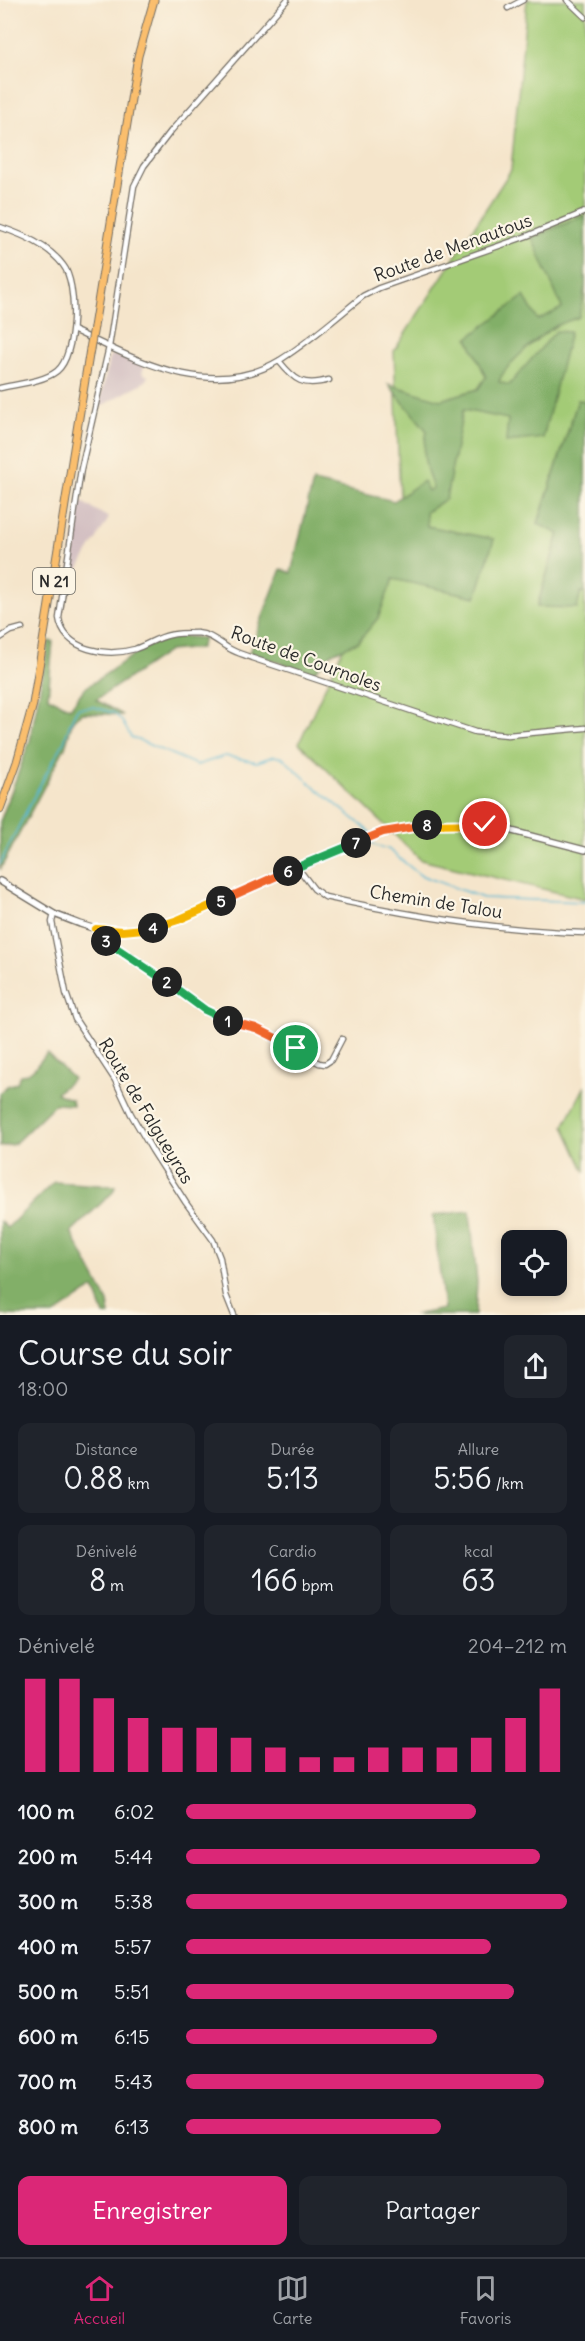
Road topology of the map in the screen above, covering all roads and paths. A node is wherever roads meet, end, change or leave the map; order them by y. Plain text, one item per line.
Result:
1 (154, 0) edge
2 (287, 0) edge
3 (523, 0) edge
4 (567, 0) edge
5 (508, 8) dead end
6 (585, 17) edge
7 (585, 212) edge
8 (0, 227) edge
9 (73, 330) junction
10 (109, 347) junction
11 (279, 361) junction
12 (329, 380) dead end
13 (0, 388) edge
14 (22, 628) dead end
15 (0, 638) edge
16 (585, 728) edge
17 (0, 809) edge
18 (585, 850) edge
19 (298, 868) junction
20 (0, 881) edge
21 (54, 914) junction
22 (96, 929) junction
23 (585, 933) edge
24 (342, 1039) dead end
25 (234, 1315) edge

1 - 17 main road, N 21, bridge
2 - 10 street
3 - 5 street
4 - 6 street
7 - 11 street, Route de Menautous
8 - 9 street
9 - 10 street, Route de Menautous
9 - 13 street
10 - 11 street, Route de Menautous
10 - 16 street, Route de Cournoles
11 - 12 street
14 - 15 street
18 - 19 street
19 - 22 street
19 - 23 street, Chemin de Talou
20 - 21 street
21 - 22 street
21 - 25 street, Route de Falgueyras
22 - 24 street

